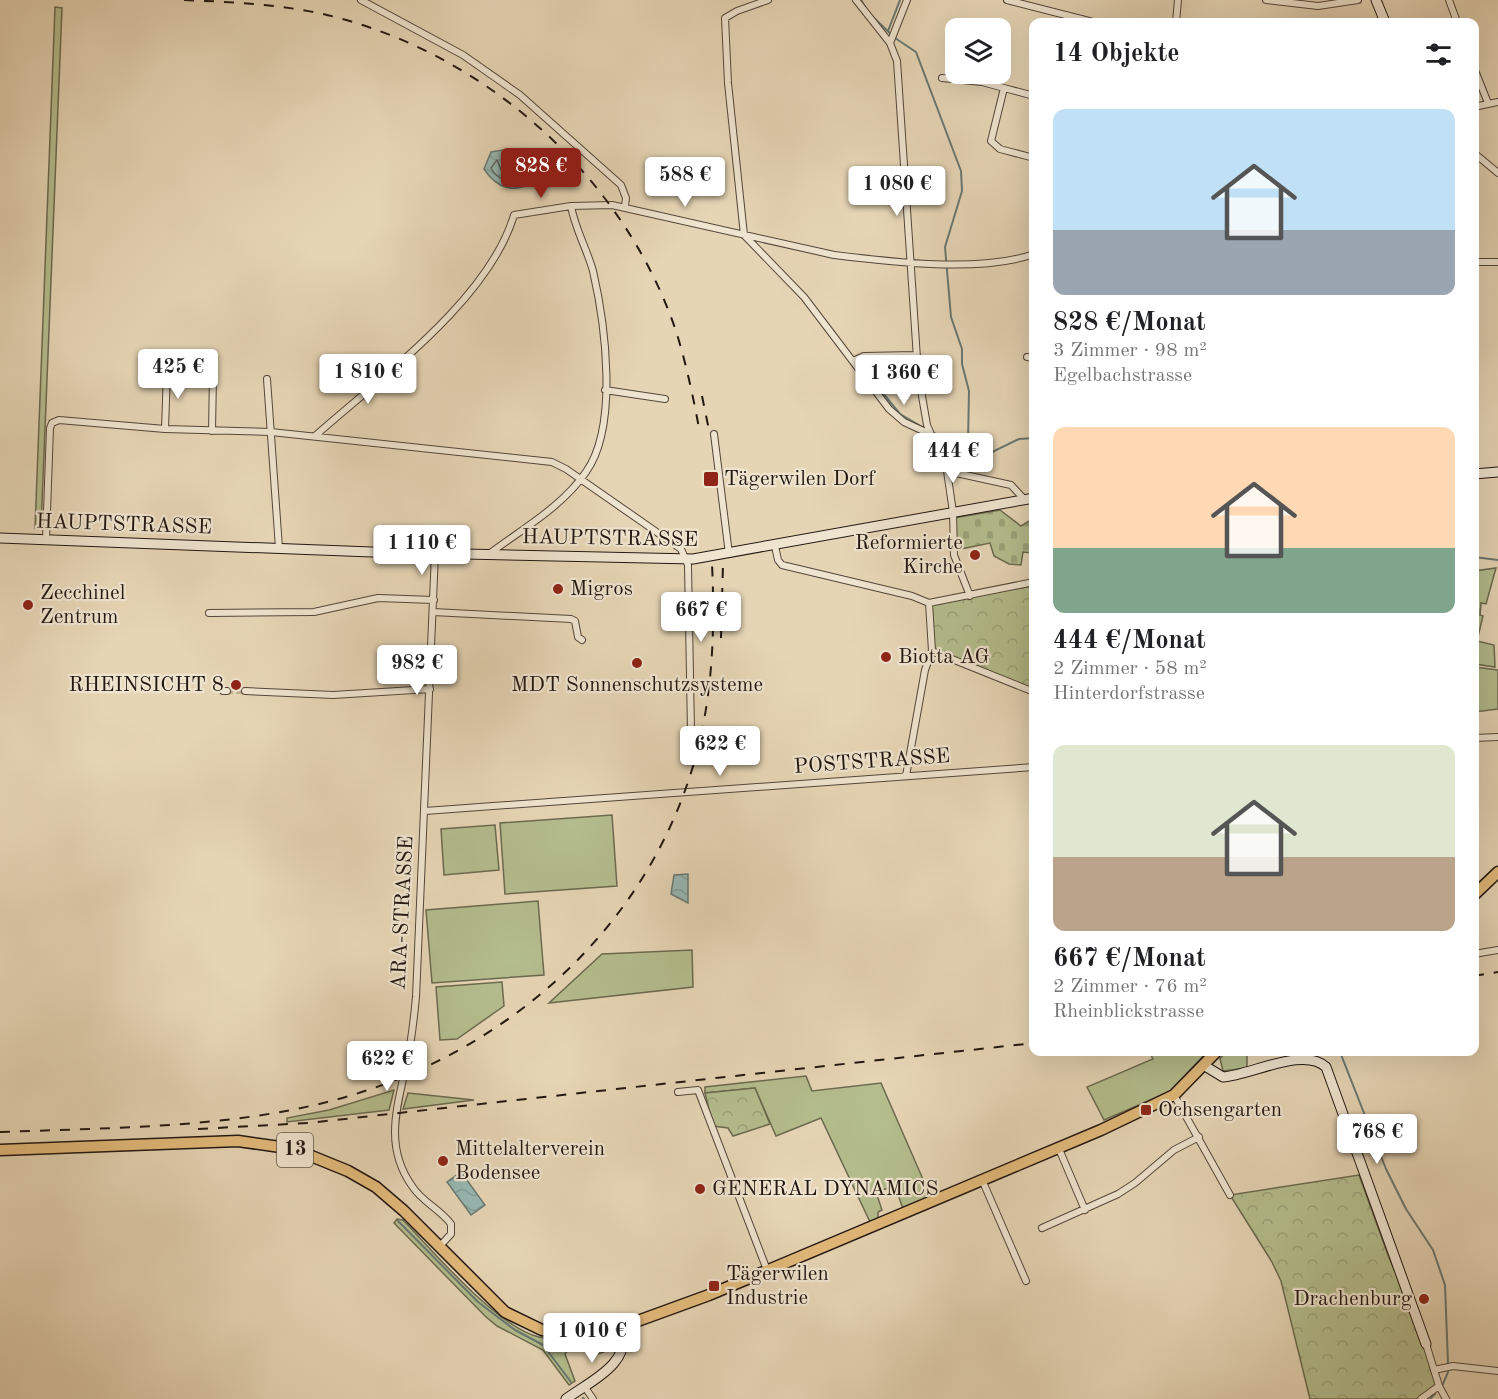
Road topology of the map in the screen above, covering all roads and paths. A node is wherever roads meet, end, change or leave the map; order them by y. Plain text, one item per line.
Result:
1 (361, 0) edge
2 (768, 0) edge
3 (856, 0) edge
4 (907, 0) edge
5 (1007, 0) edge
6 (1178, 0) edge
7 (1266, 0) edge
8 (1359, 0) edge
9 (1376, 0) edge
10 (1449, 0) edge
11 (1077, 18) edge
12 (1176, 18) edge
13 (1383, 18) edge
14 (1456, 18) edge
15 (892, 38) junction
16 (942, 78) dead end
17 (1479, 80) edge
18 (1004, 87) junction
19 (1029, 94) edge
20 (1498, 102) edge
21 (1488, 103) junction
22 (1479, 106) edge
23 (1029, 157) edge
24 (1479, 157) edge
25 (1498, 173) edge
26 (571, 206) junction
27 (625, 206) junction
28 (744, 235) junction
29 (1029, 255) edge
30 (1479, 262) edge
31 (1498, 262) edge
32 (912, 263) junction
33 (916, 355) junction
34 (853, 362) junction
35 (167, 371) dead end
36 (213, 375) dead end
37 (267, 379) dead end
38 (605, 390) junction
39 (665, 399) dead end
40 (165, 429) junction
41 (212, 430) junction
42 (272, 432) junction
43 (714, 434) dead end
44 (932, 435) junction
45 (315, 436) junction
46 (947, 471) junction
47 (1498, 472) edge
48 (1479, 474) edge
49 (581, 479) junction
50 (1029, 498) edge
51 (953, 512) junction
52 (0, 538) edge
53 (46, 540) junction
54 (775, 546) junction
55 (279, 548) junction
56 (435, 553) junction
57 (488, 555) junction
58 (729, 555) junction
59 (686, 560) junction
60 (1029, 583) edge
61 (970, 596) junction
62 (434, 600) junction
63 (929, 603) junction
64 (433, 612) junction
65 (209, 613) dead end
66 (582, 640) dead end
67 (932, 651) junction
68 (430, 688) junction
69 (1029, 690) edge
70 (245, 691) tunnel mouth
71 (691, 732) dead end
72 (1498, 737) edge
73 (1479, 738) edge
74 (1029, 767) edge
75 (906, 776) junction
76 (425, 811) junction
77 (1498, 872) edge
78 (1479, 890) edge
79 (1498, 950) edge
80 (1479, 953) edge
81 (1213, 1056) edge
82 (1316, 1056) edge
83 (1205, 1066) junction
84 (678, 1092) dead end
85 (1174, 1095) junction
86 (1199, 1137) junction
87 (1059, 1149) junction
88 (0, 1150) edge
89 (983, 1182) junction
90 (1230, 1195) dead end
91 (1084, 1210) junction
92 (1042, 1227) dead end
93 (439, 1247) junction
94 (767, 1270) junction
95 (1026, 1281) dead end
96 (622, 1327) junction
97 (1426, 1344) joint
98 (1437, 1369) junction
99 (1498, 1371) edge
100 (584, 1386) junction
101 (1441, 1388) junction
102 (566, 1399) edge
103 (593, 1399) edge
104 (1421, 1399) edge
105 (1446, 1399) edge

1 - 27 street
2 - 28 street
3 - 15 street
4 - 15 street
5 - 11 street
6 - 12 street
7 - 8 street
9 - 13 street
10 - 14 street
15 - 32 street
16 - 18 street
17 - 21 street
18 - 19 street
18 - 23 street
20 - 21 street
21 - 22 street
24 - 25 street
26 - 27 street
26 - 38 street
26 - 45 street
27 - 28 street
28 - 32 street
28 - 34 street
29 - 32 street
30 - 31 street
32 - 33 street
33 - 34 street
33 - 44 street
34 - 44 street
35 - 40 street
36 - 41 street
37 - 42 street
38 - 39 street
38 - 49 street
40 - 41 street
40 - 53 street
41 - 42 street
42 - 45 street
42 - 55 street
43 - 58 street
44 - 46 street
45 - 49 street
46 - 50 street
46 - 51 street
47 - 48 street
49 - 57 street
49 - 59 street
50 - 51 street, HAUPTSTRASSE
51 - 54 street, HAUPTSTRASSE
51 - 61 street
52 - 53 street, HAUPTSTRASSE
53 - 55 street, HAUPTSTRASSE
54 - 58 street, HAUPTSTRASSE
54 - 63 street
55 - 56 street, HAUPTSTRASSE
56 - 57 street, HAUPTSTRASSE
56 - 62 street, ARA-STRASSE
57 - 59 street, HAUPTSTRASSE
58 - 59 street, HAUPTSTRASSE
59 - 71 street
60 - 61 street
61 - 63 street
62 - 64 street, ARA-STRASSE
62 - 65 street
63 - 67 street
64 - 66 street
64 - 68 street, ARA-STRASSE
67 - 69 street
67 - 75 street
68 - 70 street
68 - 76 street, ARA-STRASSE
72 - 73 street
74 - 75 street, POSTSTRASSE
75 - 76 street, POSTSTRASSE
76 - 93 street, ARA-STRASSE
77 - 78 main road
79 - 80 street
81 - 83 main road, 13
82 - 83 street
82 - 97 street
83 - 85 main road, 13
84 - 94 street
85 - 86 street
85 - 87 main road, 13
86 - 90 street
86 - 91 street
87 - 89 main road, 13
87 - 91 street
88 - 93 main road, 13
89 - 94 main road, 13
89 - 95 street
91 - 92 street
93 - 96 main road, 13
94 - 96 main road, 13
96 - 100 street
97 - 98 street
98 - 99 street
98 - 101 street
100 - 102 street
100 - 103 street
101 - 104 street
101 - 105 street

